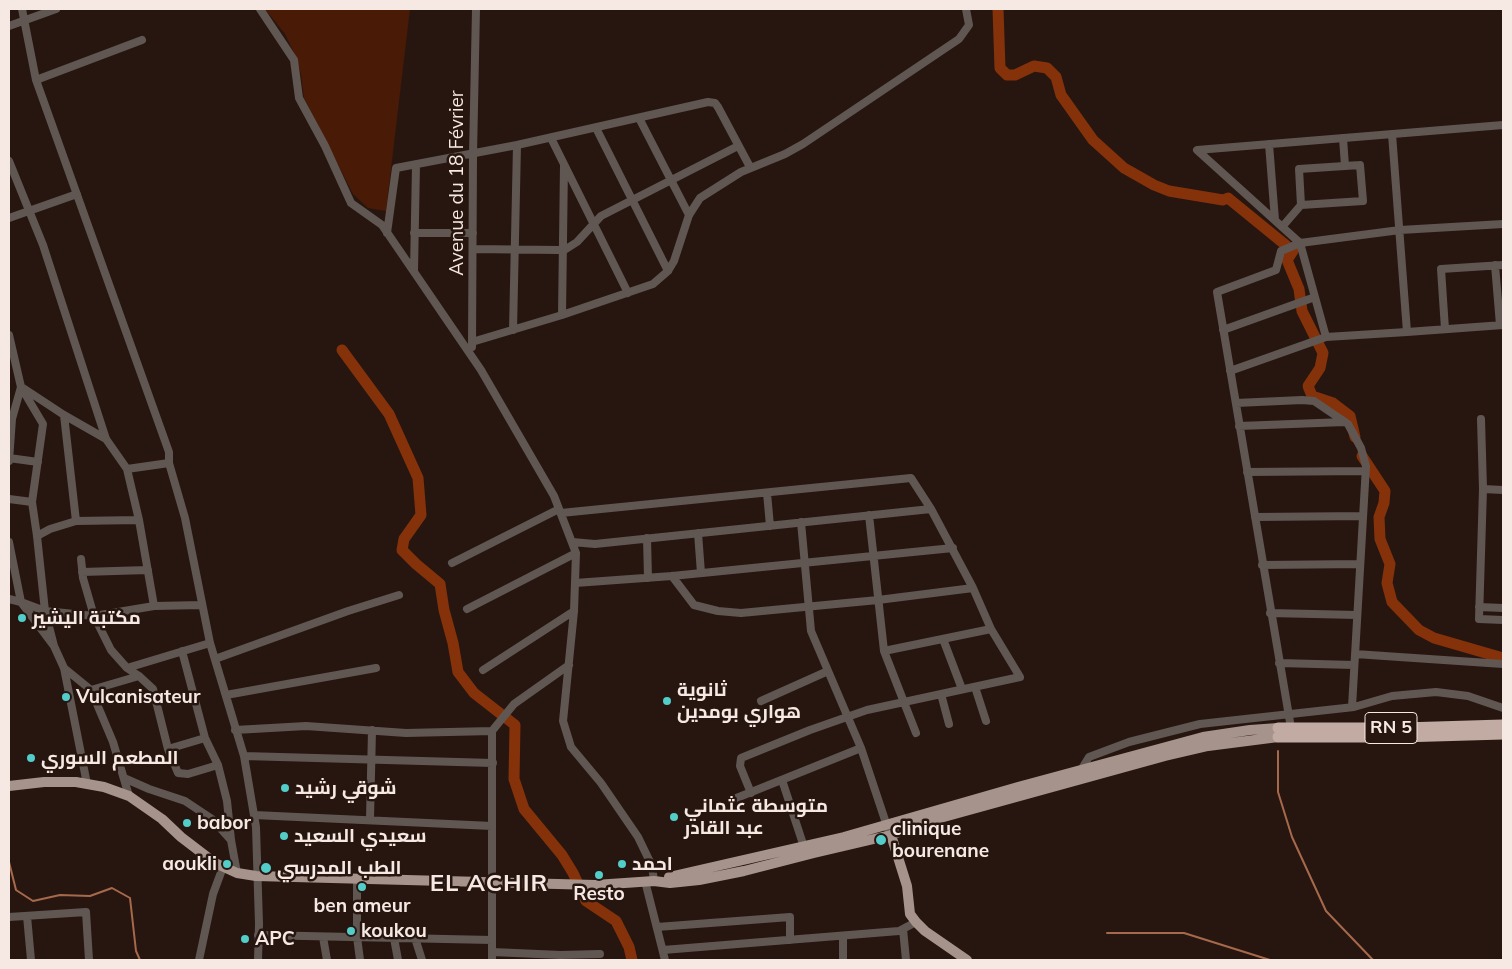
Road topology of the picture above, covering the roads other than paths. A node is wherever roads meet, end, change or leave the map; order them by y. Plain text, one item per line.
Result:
1 (22, 9) edge
2 (56, 9) edge
3 (260, 9) edge
4 (476, 9) edge
5 (966, 9) edge
6 (24, 21) junction
7 (9, 26) edge
8 (142, 40) dead end
9 (36, 80) junction
10 (639, 118) junction
11 (1503, 125) edge
12 (596, 128) junction
13 (1392, 134) junction
14 (551, 138) junction
15 (1343, 138) junction
16 (1270, 144) junction
17 (518, 145) junction
18 (738, 146) junction
19 (472, 155) junction
20 (9, 161) edge
21 (564, 163) junction
22 (416, 165) junction
23 (1345, 166) junction
24 (750, 167) junction
25 (671, 180) junction
26 (77, 194) junction
27 (632, 200) junction
28 (1301, 205) junction
29 (30, 209) junction
30 (689, 215) junction
31 (9, 218) edge
32 (1275, 220) junction
33 (594, 223) junction
34 (1503, 224) edge
35 (1282, 226) junction
36 (1400, 230) junction
37 (387, 232) junction
38 (414, 233) junction
39 (473, 233) junction
40 (1300, 243) junction
41 (473, 249) junction
42 (515, 249) junction
43 (562, 249) junction
44 (1499, 265) edge
45 (668, 271) junction
46 (414, 272) junction
47 (628, 292) junction
48 (1315, 297) junction
49 (562, 315) junction
50 (1502, 325) edge
51 (513, 330) junction
52 (1223, 330) junction
53 (1445, 330) junction
54 (1407, 332) junction
55 (9, 335) edge
56 (1326, 337) junction
57 (472, 342) junction
58 (472, 357) junction
59 (1230, 370) junction
60 (21, 387) junction
61 (1236, 403) junction
62 (64, 415) junction
63 (10, 418) edge
64 (1481, 419) dead end
65 (1345, 422) junction
66 (1239, 426) junction
67 (106, 439) junction
68 (9, 459) edge
69 (38, 462) junction
70 (169, 463) junction
71 (126, 469) junction
72 (1365, 471) junction
73 (1247, 472) junction
74 (1483, 489) junction
75 (1503, 490) edge
76 (767, 493) junction
77 (9, 499) edge
78 (32, 502) junction
79 (931, 509) junction
80 (560, 511) junction
81 (870, 515) junction
82 (1363, 516) junction
83 (1254, 517) junction
84 (138, 520) junction
85 (76, 521) junction
86 (801, 522) junction
87 (770, 526) junction
88 (698, 533) junction
89 (37, 536) junction
90 (647, 538) junction
91 (9, 542) edge
92 (572, 542) junction
93 (953, 548) junction
94 (576, 553) junction
95 (874, 556) junction
96 (81, 559) dead end
97 (806, 563) junction
98 (452, 564) dead end
99 (1360, 564) junction
100 (1262, 565) junction
101 (148, 570) junction
102 (82, 572) junction
103 (701, 573) junction
104 (672, 576) junction
105 (648, 578) junction
106 (575, 583) junction
107 (973, 588) junction
108 (399, 595) dead end
109 (9, 599) edge
110 (878, 600) junction
111 (21, 602) junction
112 (202, 605) junction
113 (154, 606) junction
114 (808, 607) junction
115 (1479, 607) junction
116 (1503, 608) edge
117 (467, 609) dead end
118 (45, 611) junction
119 (574, 611) junction
120 (1270, 613) junction
121 (1357, 615) junction
122 (94, 616) junction
123 (1503, 620) edge
124 (991, 629) junction
125 (943, 638) junction
126 (210, 642) junction
127 (54, 646) junction
128 (182, 651) junction
129 (884, 651) junction
130 (1355, 654) junction
131 (215, 659) junction
132 (1279, 663) junction
133 (569, 664) junction
134 (1503, 664) edge
135 (1354, 665) junction
136 (64, 668) junction
137 (127, 668) junction
138 (376, 668) dead end
139 (483, 670) dead end
140 (828, 671) junction
141 (139, 676) junction
142 (975, 687) junction
143 (91, 690) junction
144 (962, 690) junction
145 (941, 694) junction
146 (226, 695) junction
147 (761, 701) dead end
148 (905, 701) junction
149 (1352, 707) junction
150 (1503, 708) edge
151 (1287, 715) junction
152 (848, 717) junction
153 (986, 721) dead end
154 (949, 724) dead end
155 (1503, 725) edge
156 (1290, 728) junction
157 (235, 730) junction
158 (372, 730) junction
159 (492, 731) junction
160 (1278, 732) junction
161 (916, 734) dead end
162 (1503, 734) edge
163 (206, 738) junction
164 (861, 748) junction
165 (168, 749) junction
166 (244, 756) junction
167 (370, 759) junction
168 (493, 763) junction
169 (218, 766) junction
170 (1081, 770) junction
171 (124, 778) junction
172 (782, 780) junction
173 (87, 784) junction
174 (9, 786) edge
175 (751, 793) junction
176 (129, 796) junction
177 (734, 799) dead end
178 (254, 815) junction
179 (370, 820) junction
180 (887, 824) junction
181 (492, 826) junction
182 (891, 835) junction
183 (231, 840) junction
184 (804, 847) junction
185 (223, 867) junction
186 (237, 873) junction
187 (256, 876) junction
188 (357, 879) junction
189 (650, 881) junction
190 (493, 882) junction
191 (27, 916) junction
192 (9, 917) edge
193 (916, 922) junction
194 (657, 926) junction
195 (903, 929) junction
196 (258, 935) junction
197 (323, 936) junction
198 (843, 936) junction
199 (357, 937) junction
200 (394, 938) junction
201 (415, 938) junction
202 (492, 940) junction
203 (790, 940) junction
204 (662, 950) junction
205 (600, 954) dead end
206 (492, 956) edge
207 (561, 958) edge
208 (31, 960) edge
209 (89, 960) edge
210 (199, 960) edge
211 (258, 960) edge
212 (327, 960) edge
213 (360, 960) edge
214 (398, 960) edge
215 (422, 960) edge
216 (665, 960) edge
217 (843, 960) edge
218 (906, 960) edge
219 (967, 960) edge

1 - 6 street
2 - 6 street
3 - 37 street
4 - 19 street, Avenue du 18 Février
5 - 24 street
6 - 7 street
6 - 9 street
8 - 9 street
9 - 26 street
10 - 12 street
10 - 18 street
10 - 25 street
11 - 13 street
12 - 14 street
12 - 27 street
13 - 15 street
13 - 36 street
14 - 17 street
14 - 21 street
15 - 16 street
15 - 23 street
16 - 32 street
16 - 32 street
17 - 19 street
17 - 42 street
18 - 24 street
18 - 25 street
19 - 22 street
19 - 39 street, Avenue du 18 Février
20 - 29 street
21 - 33 street
21 - 43 street
22 - 37 street
22 - 38 street
23 - 28 street
23 - 28 street
24 - 30 street
25 - 27 street
25 - 30 street
26 - 29 street
26 - 70 street
27 - 33 street
27 - 45 street
28 - 35 street
29 - 31 street
29 - 67 street
30 - 45 street
32 - 35 street
33 - 43 street
33 - 47 street
34 - 36 street
35 - 40 street
36 - 40 street
36 - 54 street
37 - 46 street
38 - 39 street
38 - 46 street
39 - 41 street, Avenue du 18 Février
40 - 48 street
40 - 52 street
41 - 42 street
41 - 57 street, Avenue du 18 Février
42 - 43 street
42 - 51 street
43 - 49 street
44 - 50 street
44 - 53 street
45 - 47 street
46 - 58 street
47 - 49 street
48 - 52 street
48 - 56 street
49 - 51 street
50 - 53 street
51 - 57 street
52 - 59 street
53 - 54 street
54 - 56 street
55 - 60 street
56 - 59 street
57 - 58 street, Avenue du 18 Février
58 - 80 street
59 - 61 street
60 - 62 street
60 - 63 street
60 - 69 street
61 - 65 street
61 - 66 street
62 - 67 street
62 - 85 street
63 - 68 street
64 - 74 street
65 - 66 street
65 - 72 street
66 - 73 street
67 - 71 street
68 - 69 street
69 - 78 street
70 - 71 street
70 - 112 street
71 - 84 street
72 - 73 street
72 - 82 street
73 - 83 street
74 - 75 street
74 - 115 street
76 - 79 street
76 - 80 street
76 - 87 street
77 - 78 street
78 - 89 street
79 - 81 street
79 - 93 street
80 - 92 street
80 - 98 street
81 - 86 street
81 - 95 street
82 - 83 street
82 - 99 street
83 - 100 street
84 - 85 street
84 - 101 street
85 - 89 street
86 - 87 street
86 - 97 street
87 - 88 street
88 - 90 street
88 - 103 street
89 - 118 street
90 - 92 street
90 - 105 street
91 - 111 street
92 - 94 street
93 - 95 street
93 - 107 street
94 - 106 street
94 - 117 street
95 - 97 street
95 - 110 street
96 - 102 street
97 - 103 street
97 - 114 street
99 - 100 street
99 - 121 street
100 - 120 street
101 - 102 street
101 - 113 street
102 - 122 street
103 - 104 street
104 - 105 street
104 - 114 street
105 - 106 street
106 - 119 street
107 - 110 street
107 - 124 street
108 - 131 street
109 - 111 street
110 - 114 street
110 - 129 street
111 - 118 street
111 - 127 street
112 - 113 street
112 - 126 street
113 - 122 street
114 - 140 street
115 - 116 street
115 - 123 street
118 - 122 street
118 - 127 street
119 - 133 street
119 - 139 street
120 - 121 street
120 - 132 street
121 - 130 street
122 - 137 street
124 - 125 street
124 - 142 street
125 - 129 street
125 - 144 street
126 - 128 street
126 - 131 street
127 - 136 street
128 - 137 street
128 - 163 street
129 - 148 street
130 - 134 street
130 - 135 street
131 - 146 street
132 - 135 street
132 - 151 street
133 - 159 street
133 - 189 street
135 - 149 street
136 - 143 street
136 - 173 street
137 - 141 street
138 - 146 street
140 - 147 street
140 - 152 street
141 - 143 street
141 - 165 street
142 - 144 street
142 - 153 street
143 - 171 street
144 - 145 street
145 - 148 street
145 - 154 street
146 - 157 street
148 - 152 street
148 - 161 street
149 - 150 street
149 - 151 street
151 - 156 street
151 - 170 street
152 - 164 street
152 - 175 street
155 - 156 highway, RN 5
156 - 160 highway, RN 5
157 - 158 street
157 - 166 street
158 - 159 street
158 - 167 street
159 - 168 street
160 - 162 highway, RN 5
160 - 170 main road, RN 5
160 - 182 main road, RN 5
163 - 165 street
163 - 169 street
164 - 172 street
164 - 180 street
165 - 169 street
166 - 167 street
166 - 178 street
167 - 168 street
167 - 179 street
168 - 181 street
169 - 183 street
170 - 180 main road, RN 5
171 - 176 street
171 - 183 street
172 - 175 street
172 - 184 street
173 - 174 main road, RN 5
173 - 176 main road, RN 5
175 - 177 street
176 - 185 main road, RN 5
178 - 179 street
178 - 187 street
179 - 181 street
180 - 182 street
180 - 184 main road, RN 5
181 - 190 street
182 - 189 main road, RN 5
182 - 193 main road
183 - 186 street
184 - 189 main road, RN 5
185 - 186 main road, RN 5
185 - 210 street
186 - 187 main road, RN 5
187 - 188 main road, RN 5
187 - 196 street
188 - 190 main road, RN 5
188 - 199 street
189 - 190 main road, RN 5
189 - 194 street
190 - 202 street
191 - 192 street
191 - 208 street
191 - 209 street
193 - 195 street
193 - 219 main road
194 - 203 street
194 - 204 street
195 - 198 street
195 - 218 street
196 - 197 street
196 - 211 street
197 - 199 street
197 - 212 street
198 - 203 street
198 - 217 street
199 - 200 street
199 - 213 street
200 - 201 street
200 - 214 street
201 - 202 street
201 - 215 street
202 - 206 street
203 - 204 street
204 - 216 street
205 - 207 street
206 - 207 street

